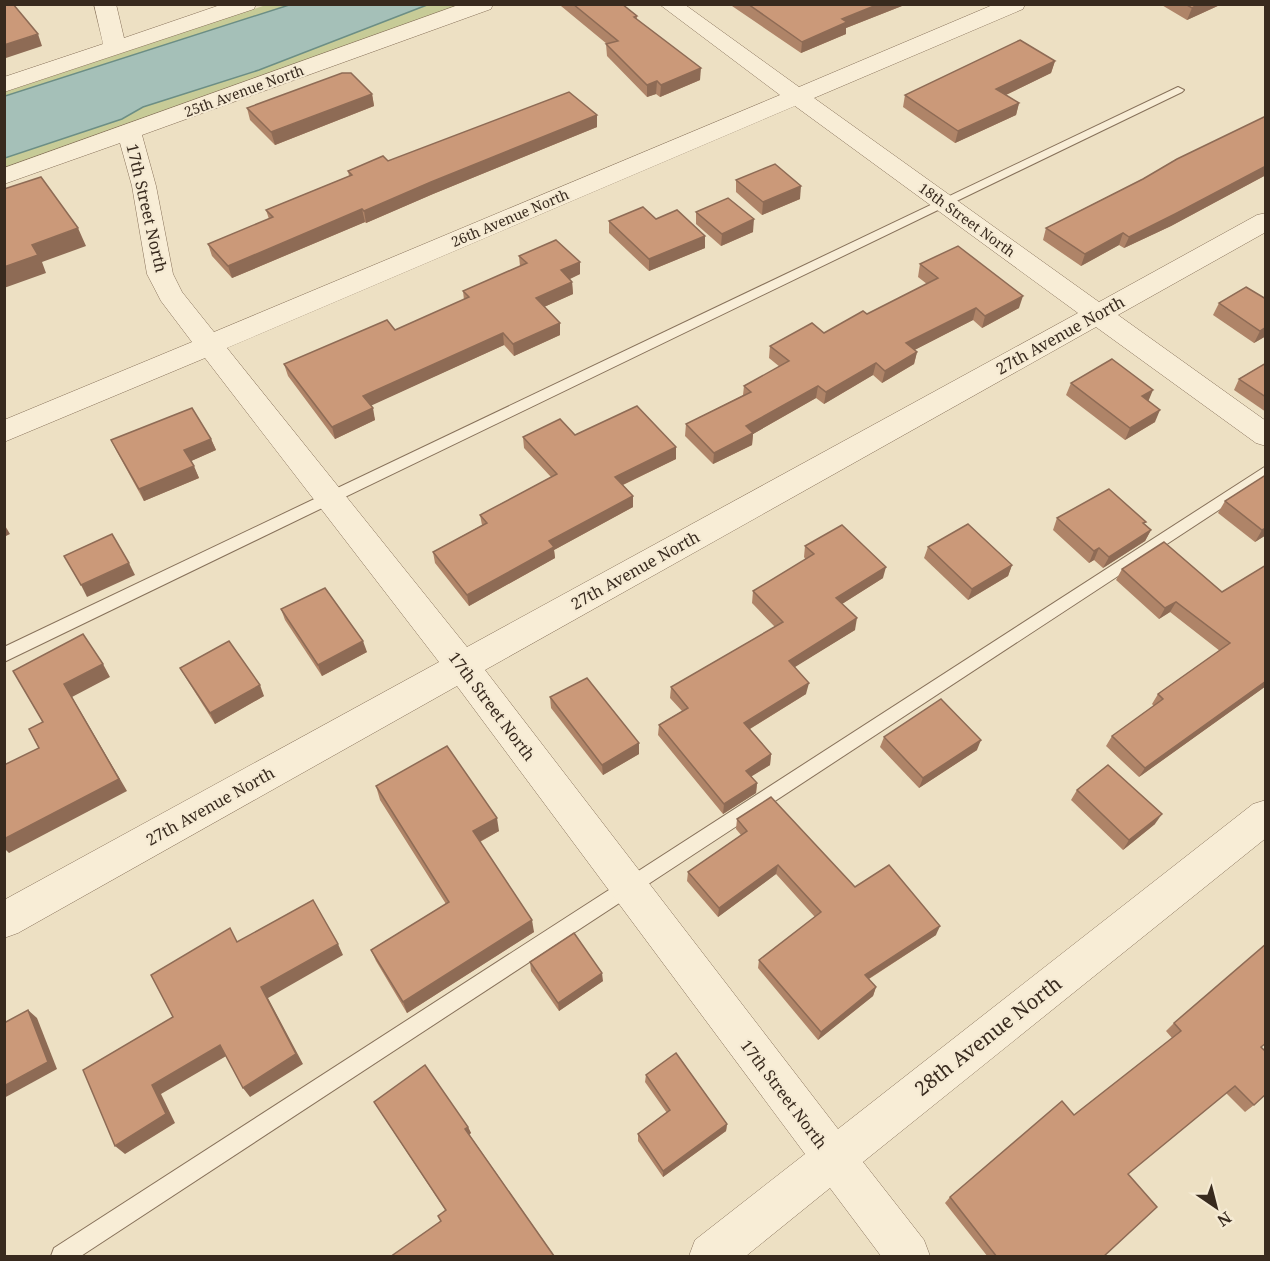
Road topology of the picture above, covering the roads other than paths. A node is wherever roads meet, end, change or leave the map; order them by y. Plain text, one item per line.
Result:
1 (105, 4) edge
2 (246, 4) edge
3 (483, 4) edge
4 (669, 4) edge
5 (1015, 4) edge
6 (115, 48) junction
7 (4, 85) edge
8 (1178, 90) dead end
9 (797, 97) junction
10 (129, 132) junction
11 (4, 177) edge
12 (942, 202) junction
13 (1266, 221) edge
14 (1098, 314) junction
15 (211, 344) junction
16 (4, 432) edge
17 (1266, 436) edge
18 (1266, 471) edge
19 (330, 497) junction
20 (4, 655) edge
21 (462, 666) junction
22 (1266, 816) edge
23 (629, 888) junction
24 (4, 920) edge
25 (833, 1160) junction
26 (62, 1257) edge
27 (711, 1257) edge
28 (908, 1257) edge

1 - 6 street
2 - 6 street
3 - 10 street, 25th Avenue North
4 - 9 street, 18th Street North
5 - 9 street, 26th Avenue North
6 - 7 street
8 - 12 lane
9 - 12 street, 18th Street North
9 - 15 street, 26th Avenue North
10 - 11 street, 25th Avenue North
10 - 15 street, 17th Street North
12 - 14 street, 18th Street North
12 - 19 lane
13 - 14 street, 27th Avenue North
14 - 17 street, 18th Street North
14 - 21 street, 27th Avenue North
15 - 16 street, 26th Avenue North
15 - 19 street, 17th Street North
18 - 23 lane
19 - 20 lane
19 - 21 street, 17th Street North
21 - 23 street, 17th Street North
21 - 24 street, 27th Avenue North
22 - 25 street, 28th Avenue North
23 - 25 street, 17th Street North
23 - 26 lane
25 - 27 street, 28th Avenue North
25 - 28 street, 17th Street North

